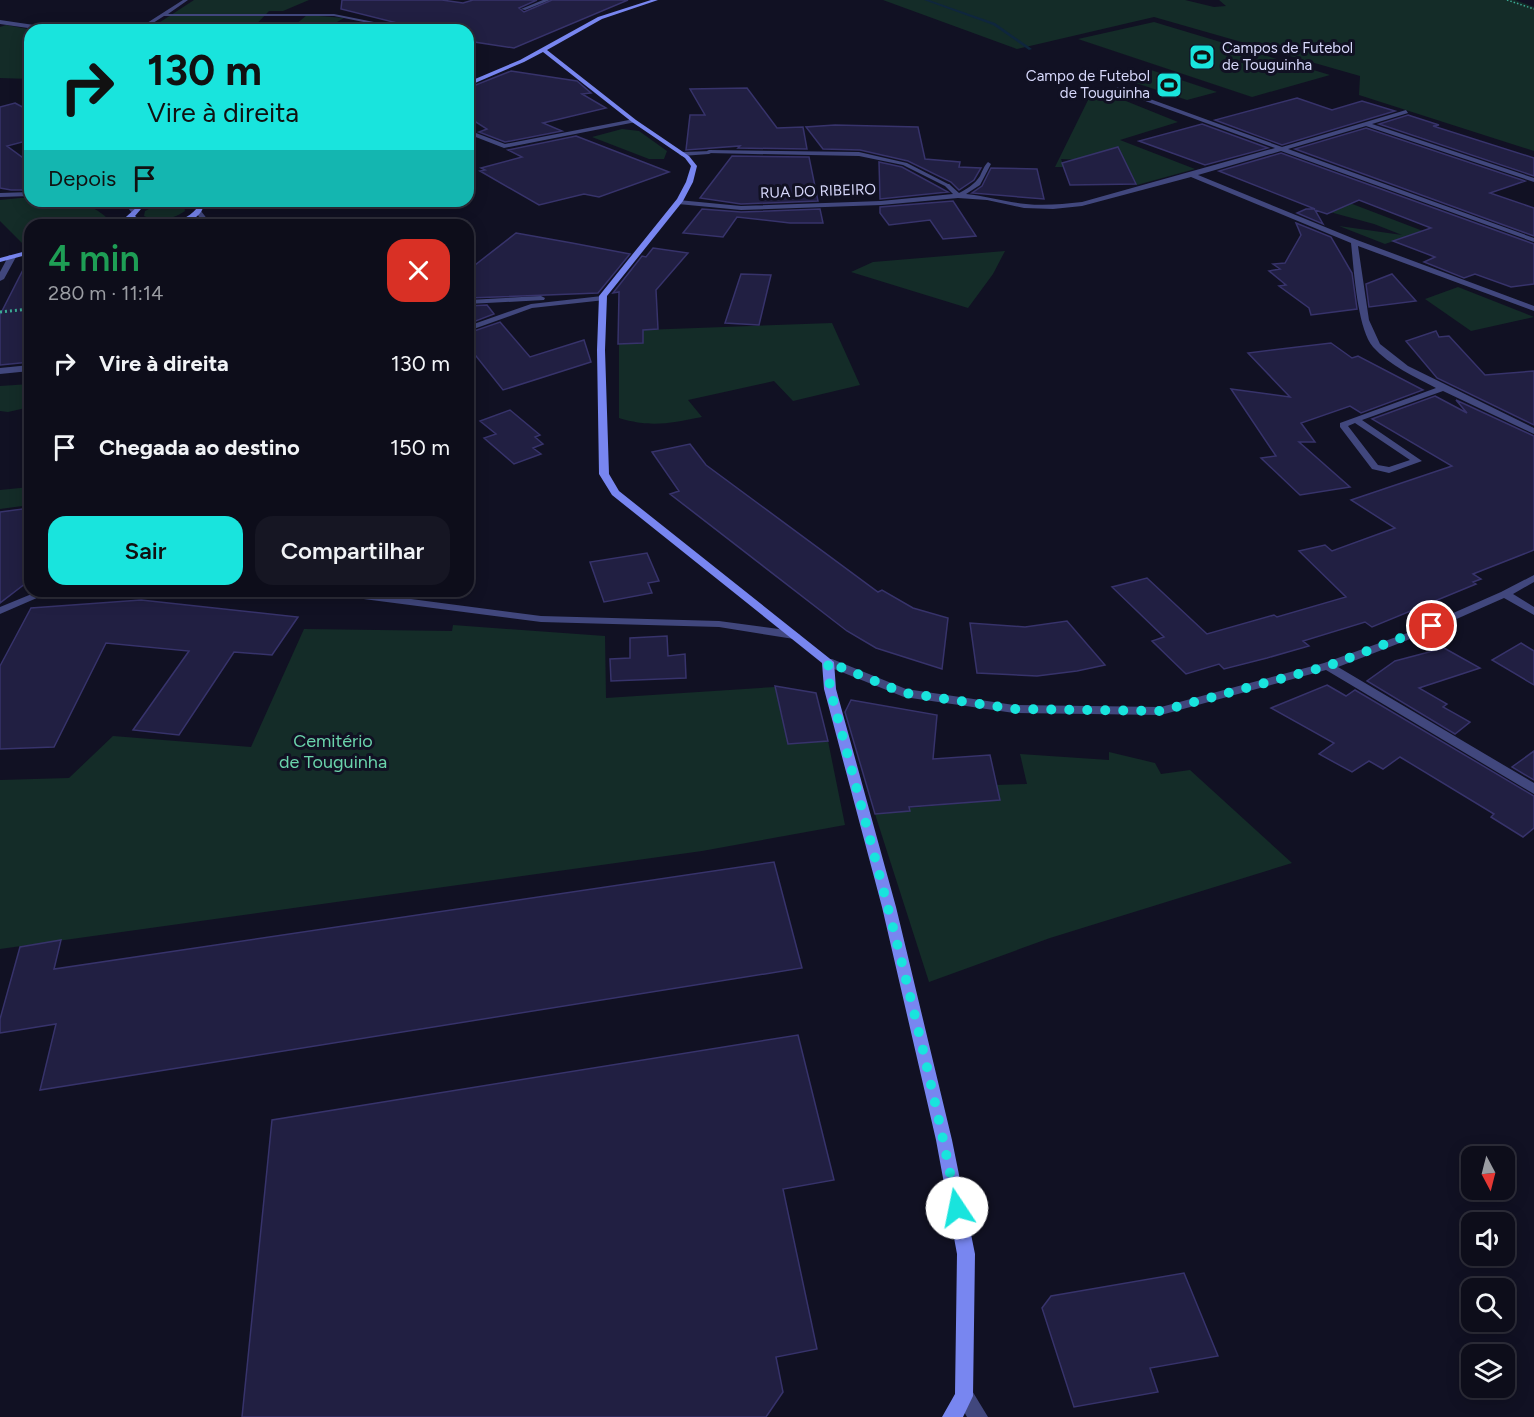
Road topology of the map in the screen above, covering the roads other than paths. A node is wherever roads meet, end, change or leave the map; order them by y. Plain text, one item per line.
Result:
1 (186, 0) edge
2 (548, 0) edge
3 (656, 0) edge
4 (523, 9) dead end
5 (160, 15) junction
6 (0, 22) edge
7 (147, 24) edge
8 (380, 24) edge
9 (24, 26) edge
10 (544, 50) junction
11 (534, 63) dead end
12 (552, 63) dead end
13 (517, 64) junction
14 (561, 64) junction
15 (474, 82) edge
16 (1117, 89) dead end
17 (1406, 112) dead end
18 (634, 121) junction
19 (1366, 124) junction
20 (474, 134) edge
21 (1281, 148) junction
22 (682, 154) junction
23 (988, 164) dead end
24 (1192, 174) junction
25 (1534, 180) edge
26 (24, 194) edge
27 (0, 195) edge
28 (958, 196) junction
29 (678, 202) junction
30 (130, 207) edge
31 (149, 207) edge
32 (201, 207) edge
33 (133, 214) junction
34 (128, 219) edge
35 (133, 219) edge
36 (188, 219) edge
37 (1534, 240) edge
38 (1354, 242) junction
39 (24, 254) edge
40 (12, 257) junction
41 (0, 260) edge
42 (0, 279) edge
43 (602, 298) junction
44 (474, 302) edge
45 (1534, 309) edge
46 (474, 327) edge
47 (24, 369) edge
48 (0, 371) edge
49 (1443, 388) junction
50 (1355, 419) junction
51 (1534, 430) edge
52 (1534, 578) edge
53 (1505, 594) junction
54 (34, 597) edge
55 (370, 597) edge
56 (0, 611) edge
57 (1534, 612) edge
58 (794, 635) junction
59 (828, 662) junction
60 (1328, 666) junction
61 (1534, 789) edge
62 (964, 1396) junction
63 (952, 1417) edge
64 (978, 1417) edge

1 - 5 street
2 - 4 street
3 - 10 street
5 - 7 street
5 - 8 street
6 - 9 street
10 - 13 street
10 - 14 street
11 - 13 street
12 - 14 street
13 - 15 street
14 - 18 street
16 - 21 street
17 - 19 street, RUA DO RIBEIRO
18 - 20 street
18 - 22 street
19 - 21 street, RUA DO RIBEIRO
19 - 25 street
21 - 24 street, RUA DO RIBEIRO
21 - 37 street
22 - 28 street
22 - 29 street
23 - 28 street, RUA DO RIBEIRO
24 - 28 street, RUA DO RIBEIRO
24 - 38 street
26 - 27 street
28 - 29 street, RUA DO RIBEIRO
29 - 43 street
30 - 33 street
31 - 33 street
32 - 36 street
33 - 34 street
33 - 35 street
38 - 45 street
38 - 49 street
39 - 40 street
40 - 41 street
40 - 42 street
43 - 44 street
43 - 46 street
43 - 58 street
47 - 48 street
49 - 50 street
49 - 51 street
50 - 50 street
52 - 53 street
53 - 57 street
53 - 60 street
54 - 56 street
55 - 58 street
58 - 59 street
59 - 60 street
59 - 62 street
60 - 61 street
62 - 63 street
62 - 64 street

